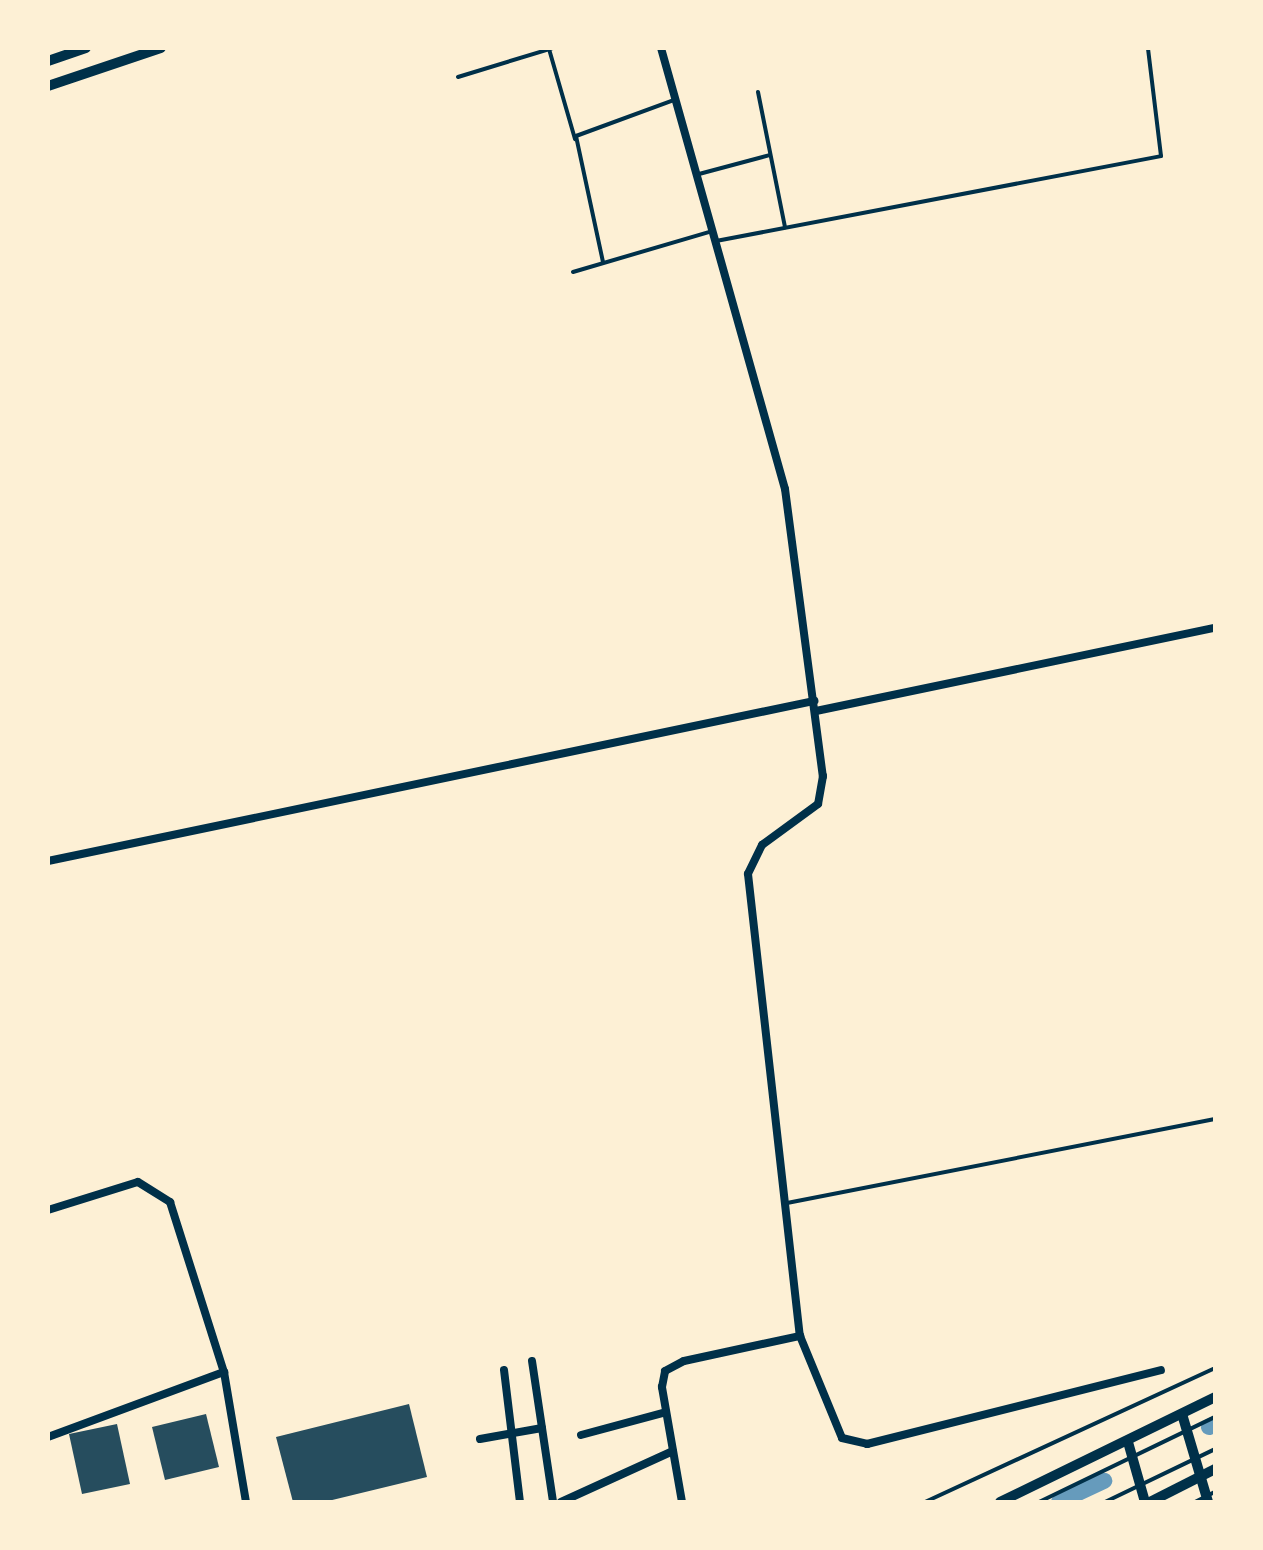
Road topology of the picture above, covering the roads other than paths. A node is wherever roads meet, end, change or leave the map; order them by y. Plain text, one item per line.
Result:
1 (86, 48) edge
2 (161, 48) edge
3 (661, 48) edge
4 (1148, 48) edge
5 (551, 49) edge
6 (48, 61) edge
7 (458, 77) dead end
8 (48, 86) edge
9 (758, 92) dead end
10 (677, 100) junction
11 (575, 140) junction
12 (770, 155) junction
13 (698, 175) junction
14 (785, 227) junction
15 (713, 230) junction
16 (716, 241) junction
17 (603, 262) junction
18 (573, 272) dead end
19 (1215, 628) edge
20 (814, 701) junction
21 (816, 711) junction
22 (48, 861) edge
23 (1215, 1119) edge
24 (787, 1203) junction
25 (48, 1210) edge
26 (800, 1336) junction
27 (532, 1361) dead end
28 (1215, 1368) edge
29 (504, 1370) dead end
30 (1161, 1370) dead end
31 (224, 1372) junction
32 (1215, 1397) edge
33 (666, 1412) junction
34 (1182, 1414) junction
35 (1215, 1417) edge
36 (542, 1428) junction
37 (1190, 1429) junction
38 (511, 1433) junction
39 (581, 1435) dead end
40 (48, 1437) edge
41 (480, 1439) dead end
42 (1128, 1442) junction
43 (1215, 1449) edge
44 (673, 1451) junction
45 (1133, 1457) junction
46 (1199, 1457) junction
47 (1210, 1472) edge
48 (1139, 1486) junction
49 (1210, 1496) edge
50 (578, 1498) edge
51 (246, 1502) edge
52 (520, 1502) edge
53 (553, 1502) edge
54 (561, 1502) edge
55 (682, 1502) edge
56 (925, 1502) edge
57 (1000, 1502) edge
58 (1039, 1502) edge
59 (1105, 1502) edge
60 (1148, 1502) edge
61 (1195, 1502) edge

1 - 6 street
2 - 8 street
3 - 10 street
4 - 14 lane
5 - 7 lane
5 - 11 lane
9 - 12 lane
10 - 11 lane
10 - 13 street
11 - 17 lane
12 - 13 lane
12 - 14 lane
13 - 15 street
14 - 16 lane
15 - 16 street
15 - 17 lane
16 - 20 street
17 - 18 lane
19 - 21 street
20 - 21 street
20 - 22 street
21 - 24 street
23 - 24 lane
24 - 26 street
25 - 31 street
26 - 30 street
26 - 33 street
27 - 36 street
28 - 56 lane
29 - 38 street
31 - 40 street
31 - 51 street
32 - 34 street
33 - 39 street
33 - 44 street
34 - 37 street
34 - 42 street
35 - 37 lane
36 - 38 street
36 - 53 street
37 - 45 lane
37 - 46 street
38 - 41 street
38 - 52 street
42 - 45 street
42 - 57 street
43 - 46 lane
44 - 50 street
44 - 55 street
45 - 48 street
45 - 58 lane
46 - 47 street
46 - 48 lane
47 - 49 street
47 - 60 street
48 - 59 lane
48 - 60 street
49 - 61 lane
50 - 54 street

